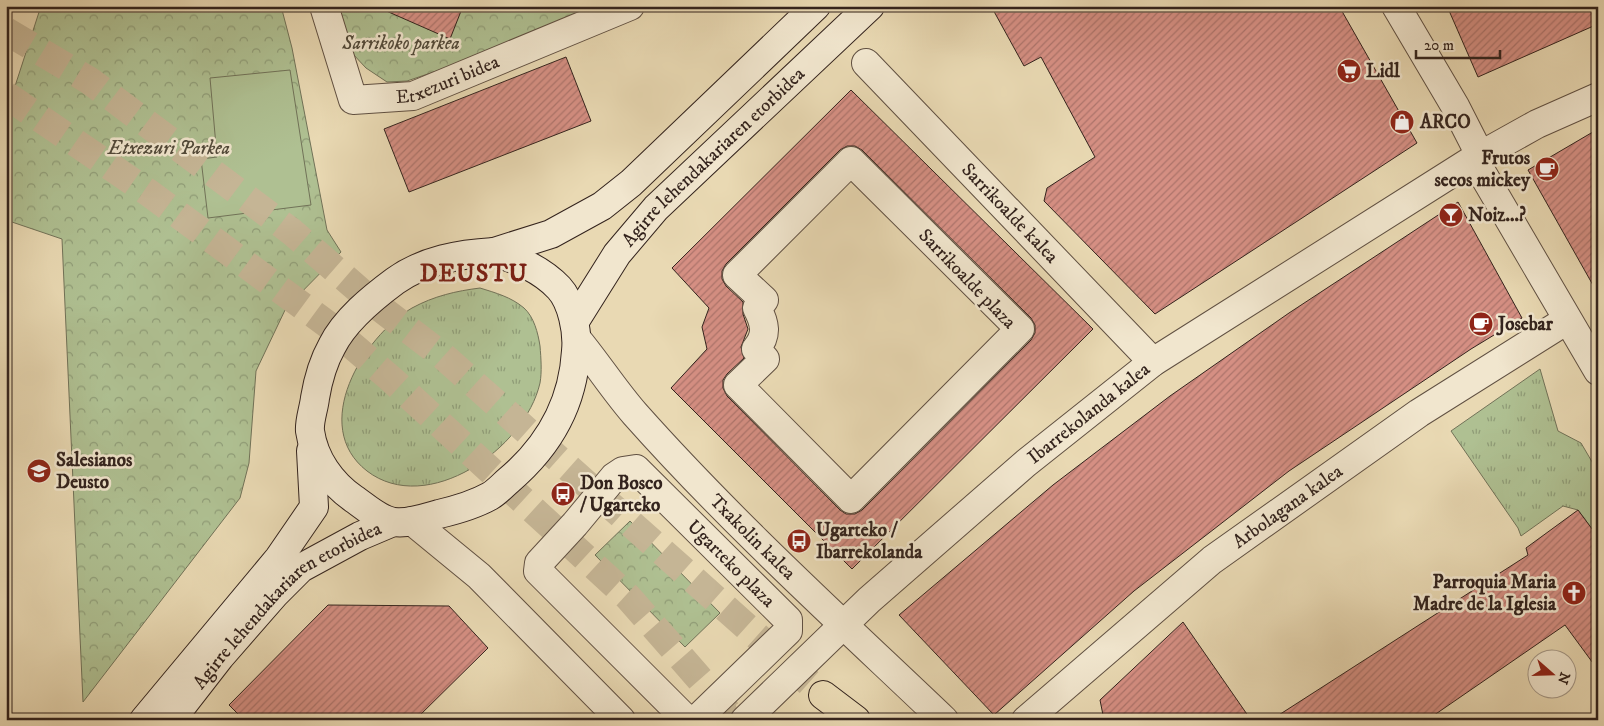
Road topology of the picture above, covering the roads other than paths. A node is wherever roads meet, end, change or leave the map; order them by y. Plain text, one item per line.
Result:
1 (324, 6) edge
2 (630, 6) edge
3 (870, 6) edge
4 (1396, 6) edge
5 (806, 9) edge
6 (866, 63) dead end
7 (1598, 97) edge
8 (1477, 157) junction
9 (494, 252) junction
10 (1567, 320) junction
11 (576, 330) junction
12 (1153, 362) junction
13 (1598, 371) edge
14 (738, 385) joint
15 (310, 430) junction
16 (402, 521) junction
17 (842, 625) junction
18 (144, 720) edge
19 (171, 720) edge
20 (622, 720) edge
21 (686, 720) edge
22 (696, 720) edge
23 (745, 720) edge
24 (846, 720) edge
25 (856, 720) edge
26 (944, 720) edge
27 (1026, 720) edge

1 - 2 street, Etxezuri bidea
3 - 11 street, Agirre lehendakariaren etorbidea
4 - 8 street
5 - 9 street, Agirre lehendakariaren etorbidea
6 - 12 street, Sarrikoalde kalea
7 - 8 street, Ibarrekolanda kalea
8 - 10 street
8 - 12 street, Ibarrekolanda kalea
9 - 11 street, Txakolin kalea
9 - 15 street
10 - 13 street
10 - 27 street, Arbolagana kalea
11 - 16 street, Agirre lehendakariaren etorbidea
11 - 17 street, Txakolin kalea
12 - 17 street, Ibarrekolanda kalea
14 - 14 street, Sarrikoalde plaza
15 - 16 street
15 - 18 street, Agirre lehendakariaren etorbidea
16 - 19 street, Agirre lehendakariaren etorbidea
16 - 20 street
17 - 23 street, Ibarrekolanda kalea
17 - 26 street, Txakolin kalea
21 - 22 street, Ugarteko plaza
24 - 25 main road

